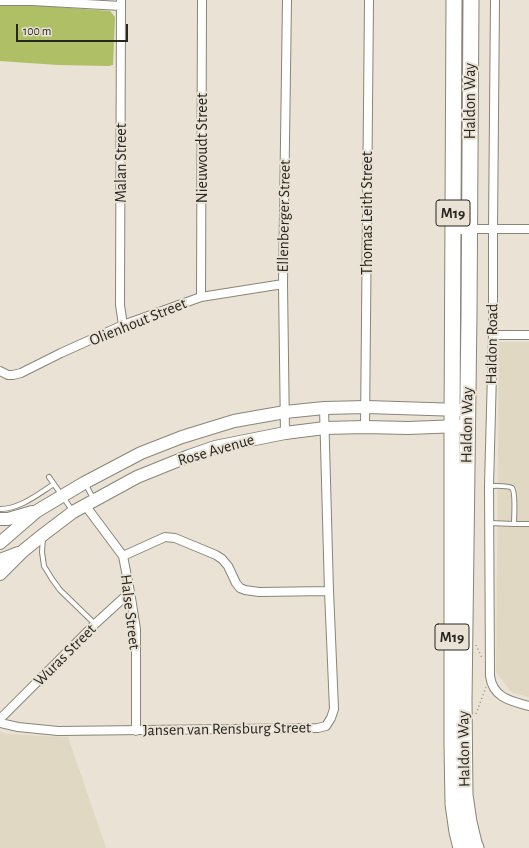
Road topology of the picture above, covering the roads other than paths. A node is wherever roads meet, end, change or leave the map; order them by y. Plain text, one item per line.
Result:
1 (202, 0) edge
2 (287, 0) edge
3 (369, 0) edge
4 (454, 0) edge
5 (471, 0) edge
6 (495, 0) edge
7 (0, 1) edge
8 (121, 3) edge
9 (471, 21) junction
10 (454, 22) junction
11 (454, 111) junction
12 (470, 112) junction
13 (470, 229) junction
14 (493, 229) junction
15 (529, 229) edge
16 (453, 231) junction
17 (283, 284) junction
18 (201, 297) junction
19 (123, 325) junction
20 (453, 333) junction
21 (469, 333) junction
22 (493, 335) junction
23 (529, 335) edge
24 (0, 371) edge
25 (366, 407) junction
26 (324, 408) junction
27 (452, 409) junction
28 (467, 410) junction
29 (285, 412) junction
30 (459, 426) junction
31 (366, 427) junction
32 (325, 428) junction
33 (285, 433) junction
34 (49, 477) dead end
35 (84, 482) junction
36 (54, 484) junction
37 (489, 486) junction
38 (62, 495) junction
39 (90, 502) junction
40 (0, 509) edge
41 (37, 511) junction
42 (74, 512) junction
43 (0, 519) edge
44 (490, 523) junction
45 (514, 524) junction
46 (529, 524) edge
47 (44, 534) junction
48 (0, 543) edge
49 (23, 551) junction
50 (123, 556) junction
51 (0, 560) edge
52 (0, 574) edge
53 (329, 591) junction
54 (130, 592) junction
55 (95, 624) junction
56 (529, 706) edge
57 (0, 719) edge
58 (0, 723) edge
59 (136, 731) junction
60 (459, 803) junction
61 (461, 848) edge
62 (476, 848) edge

1 - 18 street, Nieuwoudt Street
2 - 17 street, Ellenberger Street
3 - 25 street, Thomas Leith Street
4 - 10 highway, Haldon Way / M19
5 - 9 highway, Haldon Way / M19
6 - 14 street, Haldon Road
7 - 8 street
8 - 19 street, Malan Street
9 - 10 highway
9 - 12 highway, Haldon Way / M19
10 - 11 highway, Haldon Way / M19
11 - 12 highway
11 - 16 highway, Haldon Way / M19
12 - 13 highway, Haldon Way / M19
13 - 14 street
13 - 16 street
13 - 21 highway, Haldon Way / M19
14 - 15 street
14 - 22 street, Haldon Road
16 - 20 highway, Haldon Way / M19
17 - 18 street, Olienhout Street
17 - 29 street, Ellenberger Street
18 - 19 street, Olienhout Street
19 - 24 street, Olienhout Street
20 - 21 highway
20 - 27 highway, Haldon Way / M19
21 - 28 highway, Haldon Way / M19
22 - 23 street
22 - 37 street, Haldon Road
25 - 26 street, Rose Avenue
25 - 27 street, Rose Avenue
25 - 31 street, Thomas Leith Street
26 - 29 street, Rose Avenue
26 - 32 street, Jansen van Rensburg Street
27 - 28 street, Rose Avenue
27 - 30 highway, Haldon Way / M19
28 - 30 highway, Haldon Way / M19
29 - 33 street, Ellenberger Street
29 - 35 street, Rose Avenue
30 - 31 street, Rose Avenue
30 - 60 highway, Haldon Way / M19
31 - 32 street, Rose Avenue
32 - 33 street, Rose Avenue
32 - 53 street, Jansen van Rensburg Street
33 - 39 street, Rose Avenue
34 - 36 lane
35 - 38 street, Rose Avenue
35 - 39 lane
36 - 38 lane
36 - 40 lane
37 - 44 street, Haldon Road
37 - 45 lane
38 - 41 street, Rose Avenue
38 - 42 lane
39 - 42 street, Rose Avenue
39 - 50 street, Halse Street
41 - 43 street
41 - 48 street, Rose Avenue
42 - 47 street, Rose Avenue
44 - 45 lane
44 - 56 street, Haldon Road
45 - 46 lane
47 - 49 street, Rose Avenue
47 - 55 lane
49 - 51 street
49 - 52 street, Rose Avenue
50 - 53 street
50 - 54 street, Halse Street
53 - 59 street, Jansen van Rensburg Street
54 - 55 street, Wuras Street
54 - 59 street, Halse Street
55 - 57 street, Wuras Street
58 - 59 street, Jansen van Rensburg Street
60 - 61 highway, Haldon Way / M19
60 - 62 highway, Haldon Way / M19

